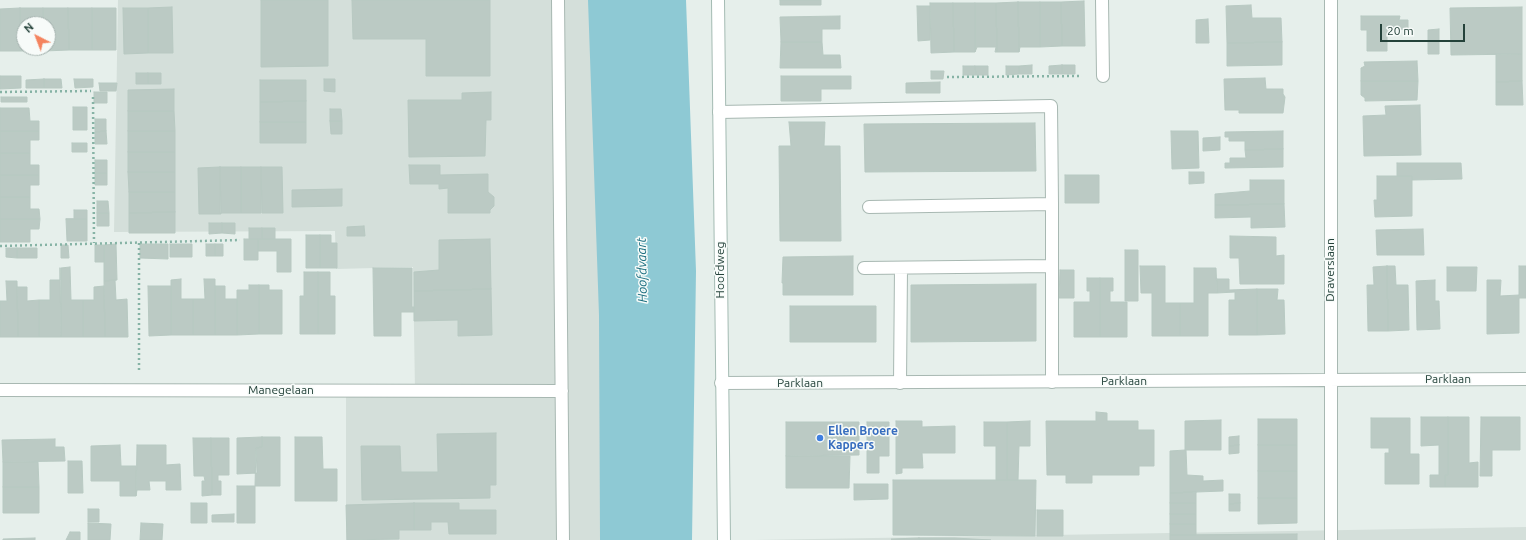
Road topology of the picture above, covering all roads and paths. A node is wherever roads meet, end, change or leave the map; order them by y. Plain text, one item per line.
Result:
1 (558, 0) edge
2 (718, 0) edge
3 (1102, 0) edge
4 (1331, 0) edge
5 (1103, 76) joint
6 (947, 77) dead end
7 (91, 91) dead end
8 (0, 92) edge
9 (92, 97) dead end
10 (719, 112) junction
11 (1052, 204) junction
12 (869, 207) dead end
13 (240, 240) dead end
14 (139, 242) junction
15 (94, 243) junction
16 (0, 246) edge
17 (1052, 266) junction
18 (864, 268) dead end
19 (901, 268) junction
20 (1526, 379) edge
21 (1330, 380) junction
22 (1052, 382) junction
23 (721, 383) junction
24 (900, 383) junction
25 (0, 390) edge
26 (139, 390) junction
27 (562, 390) junction
28 (563, 540) edge
29 (724, 540) edge
30 (1331, 540) edge

1 - 27 street
2 - 10 street, Hoofdweg
3 - 5 street
4 - 21 street, Draverslaan
5 - 6 path
7 - 8 path
9 - 15 path
10 - 11 street
10 - 23 street, Hoofdweg
11 - 12 street
11 - 17 street
13 - 14 path
14 - 15 path
14 - 26 path
15 - 16 path
17 - 19 street
17 - 22 street
18 - 19 street
19 - 24 street
20 - 21 street, Parklaan
21 - 22 street, Parklaan
21 - 30 street, Draverslaan
22 - 24 street, Parklaan
23 - 24 street, Parklaan
23 - 29 street, Hoofdweg
25 - 26 street, Manegelaan
26 - 27 street, Manegelaan
27 - 28 street

